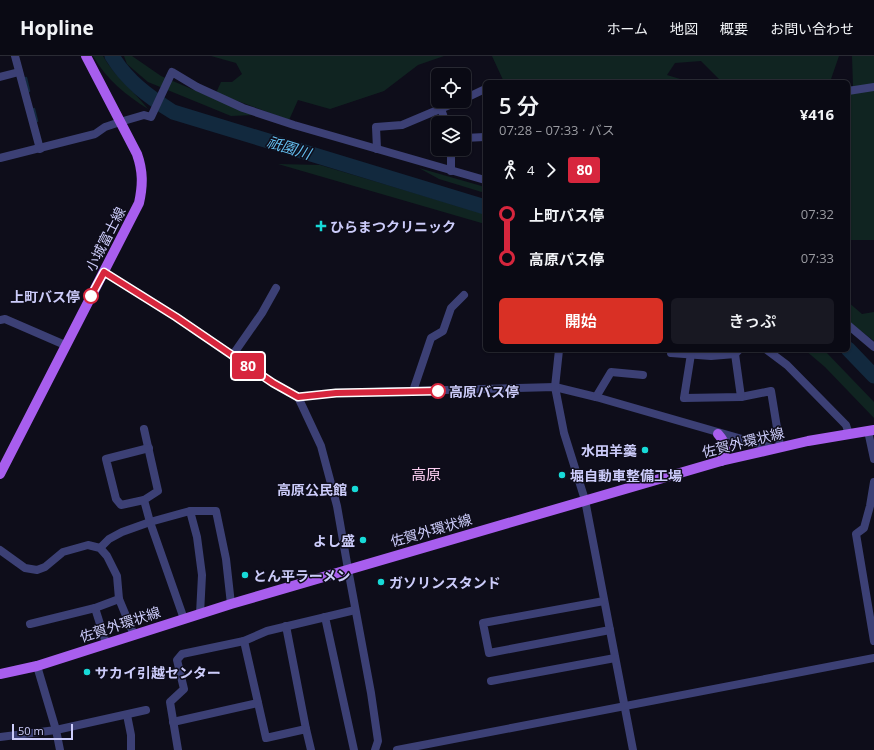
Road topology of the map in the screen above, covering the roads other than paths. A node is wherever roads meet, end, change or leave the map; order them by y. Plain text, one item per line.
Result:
1 (15, 56) edge
2 (86, 56) edge
3 (20, 72) junction
4 (0, 77) edge
5 (874, 87) edge
6 (850, 90) edge
7 (483, 91) edge
8 (471, 96) edge
9 (441, 109) joint
10 (444, 116) edge
11 (120, 122) junction
12 (483, 137) edge
13 (471, 138) edge
14 (40, 149) junction
15 (377, 149) junction
16 (451, 156) edge
17 (0, 158) edge
18 (451, 171) junction
19 (483, 179) edge
20 (104, 272) junction
21 (276, 288) dead end
22 (464, 295) dead end
23 (0, 320) edge
24 (850, 327) edge
25 (65, 345) junction
26 (874, 347) edge
27 (559, 352) edge
28 (737, 352) edge
29 (770, 352) edge
30 (671, 353) dead end
31 (691, 354) junction
32 (232, 356) junction
33 (643, 375) dead end
34 (555, 387) junction
35 (413, 391) junction
36 (298, 397) junction
37 (596, 397) junction
38 (741, 397) junction
39 (144, 429) dead end
40 (871, 431) edge
41 (718, 434) junction
42 (849, 434) junction
43 (776, 447) junction
44 (149, 448) junction
45 (874, 459) edge
46 (721, 461) junction
47 (0, 474) edge
48 (874, 482) edge
49 (144, 500) junction
50 (585, 500) junction
51 (190, 511) junction
52 (150, 522) junction
53 (100, 548) junction
54 (0, 550) edge
55 (348, 569) junction
56 (118, 599) junction
57 (604, 601) junction
58 (231, 604) junction
59 (94, 608) junction
60 (354, 610) junction
61 (200, 614) junction
62 (325, 617) junction
63 (184, 619) junction
64 (30, 624) dead end
65 (286, 626) junction
66 (610, 630) junction
67 (134, 634) junction
68 (244, 641) junction
69 (874, 641) edge
70 (106, 643) junction
71 (615, 658) junction
72 (874, 658) edge
73 (37, 666) junction
74 (0, 674) edge
75 (491, 681) dead end
76 (258, 703) junction
77 (624, 706) junction
78 (146, 710) dead end
79 (127, 715) junction
80 (173, 722) junction
81 (306, 729) junction
82 (56, 730) junction
83 (0, 737) edge
84 (60, 750) edge
85 (131, 750) edge
86 (178, 750) edge
87 (311, 750) edge
88 (354, 750) edge
89 (375, 750) edge
90 (397, 750) edge
91 (633, 750) edge

1 - 3 street
2 - 11 main road, 小城富士線
3 - 4 street
3 - 14 street
5 - 6 street
7 - 8 street
9 - 10 street
9 - 15 street
11 - 14 street
11 - 15 street
11 - 20 main road, 小城富士線
12 - 13 street
14 - 17 street
15 - 18 street
16 - 18 street
18 - 19 street
20 - 25 main road, 小城富士線
20 - 32 street
21 - 32 street
22 - 35 street
23 - 25 street
24 - 26 street
25 - 47 main road, 小城富士線
27 - 34 street
28 - 31 street
28 - 38 street
29 - 42 street
30 - 31 street
31 - 38 street
32 - 36 street
33 - 37 street
34 - 35 street
34 - 37 street
34 - 50 street
35 - 36 street
36 - 55 street
37 - 41 street
38 - 43 street
39 - 44 street
40 - 42 main road, 佐賀外環状線
40 - 45 street
41 - 43 street
41 - 46 main road
42 - 43 main road, 佐賀外環状線
43 - 46 main road, 佐賀外環状線
44 - 49 street
44 - 49 street
46 - 50 main road, 佐賀外環状線
48 - 69 street
49 - 52 street
50 - 55 main road, 佐賀外環状線
50 - 57 street
51 - 52 street
51 - 58 street
51 - 61 street
52 - 53 street
52 - 63 street
53 - 54 street
53 - 56 street
55 - 58 main road, 佐賀外環状線
55 - 60 street
56 - 59 street
56 - 67 street
57 - 66 street
57 - 66 street
58 - 61 main road, 佐賀外環状線
59 - 64 street
59 - 70 street
60 - 62 street
60 - 89 street
61 - 63 main road, 佐賀外環状線
62 - 65 street
62 - 88 street
63 - 67 main road, 佐賀外環状線
65 - 68 street
65 - 81 street
66 - 71 street
67 - 70 main road, 佐賀外環状線
68 - 76 street
68 - 80 street
70 - 73 main road, 佐賀外環状線
71 - 75 street
71 - 77 street
72 - 77 street
73 - 74 main road, 佐賀外環状線
73 - 82 street
76 - 80 street
76 - 81 street
77 - 90 street
77 - 91 street
78 - 79 street
79 - 82 street
79 - 85 street
80 - 86 street
81 - 87 street
82 - 83 street
82 - 84 street

